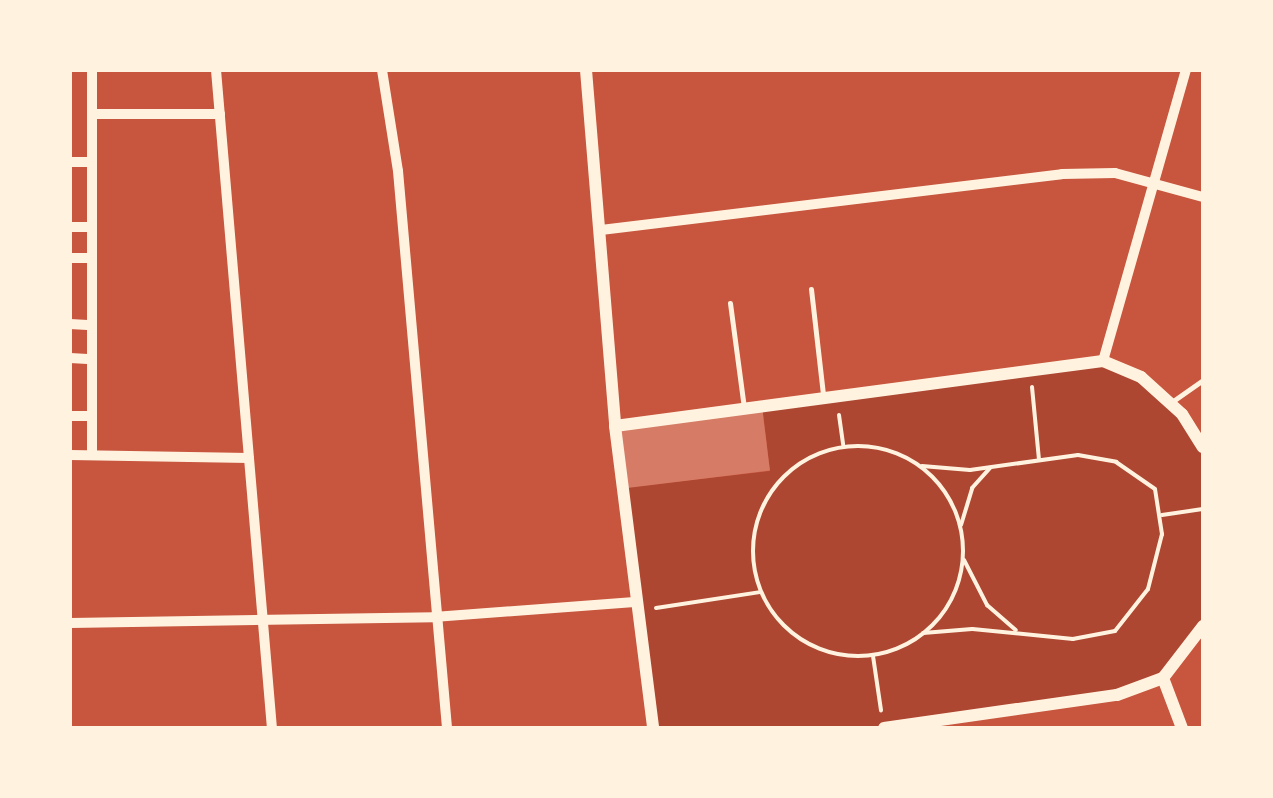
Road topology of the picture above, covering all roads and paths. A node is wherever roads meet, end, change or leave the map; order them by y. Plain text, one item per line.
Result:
1 (92, 70) edge
2 (216, 70) edge
3 (382, 70) edge
4 (586, 70) edge
5 (1186, 70) edge
6 (92, 114) junction
7 (220, 114) junction
8 (70, 162) edge
9 (92, 162) junction
10 (1154, 182) junction
11 (1203, 197) edge
12 (70, 227) edge
13 (92, 227) junction
14 (601, 230) junction
15 (70, 258) edge
16 (92, 258) junction
17 (811, 289) dead end
18 (730, 303) dead end
19 (70, 324) edge
20 (92, 325) junction
21 (70, 358) edge
22 (92, 360) junction
23 (1103, 361) junction
24 (1030, 368) junction
25 (1203, 380) edge
26 (830, 396) junction
27 (1170, 403) junction
28 (744, 408) junction
29 (70, 416) edge
30 (92, 416) junction
31 (615, 426) junction
32 (1202, 444) edge
33 (844, 447) junction
34 (92, 454) junction
35 (70, 455) edge
36 (249, 458) junction
37 (1039, 460) junction
38 (922, 466) junction
39 (992, 466) junction
40 (1203, 509) edge
41 (1162, 515) junction
42 (961, 524) junction
43 (964, 560) junction
44 (760, 592) junction
45 (634, 607) junction
46 (434, 617) junction
47 (264, 623) junction
48 (70, 624) edge
49 (1203, 626) edge
50 (922, 633) junction
51 (1020, 633) junction
52 (873, 656) junction
53 (1162, 678) junction
54 (272, 728) edge
55 (447, 728) edge
56 (653, 728) edge
57 (884, 728) edge
58 (1182, 728) edge

1 - 6 street
2 - 7 street
3 - 46 street
4 - 14 street
5 - 10 street
6 - 7 street
6 - 9 street
7 - 36 street
8 - 9 street
9 - 13 street
10 - 11 street
10 - 14 street
10 - 23 street
12 - 13 street
13 - 16 street
14 - 31 street
15 - 16 street
16 - 20 street
17 - 26 lane
18 - 28 lane
19 - 20 street
20 - 22 street
21 - 22 street
22 - 30 street
23 - 24 street
23 - 27 street
24 - 26 street
24 - 37 path
25 - 27 lane
26 - 28 street
26 - 33 path
27 - 32 street
28 - 31 street
29 - 30 street
30 - 34 street
31 - 45 street
33 - 38 path
33 - 44 path
34 - 35 street
34 - 36 street
36 - 47 street
37 - 39 path
37 - 41 path
38 - 39 path
38 - 42 path
39 - 42 path
40 - 41 path
41 - 51 path
42 - 43 path
43 - 50 path
43 - 51 path
44 - 45 path
44 - 52 path
45 - 46 street
45 - 56 street
46 - 47 street
46 - 55 street
47 - 48 street
47 - 54 street
49 - 53 street
50 - 51 path
50 - 52 path
52 - 57 path
53 - 57 street
53 - 58 street

